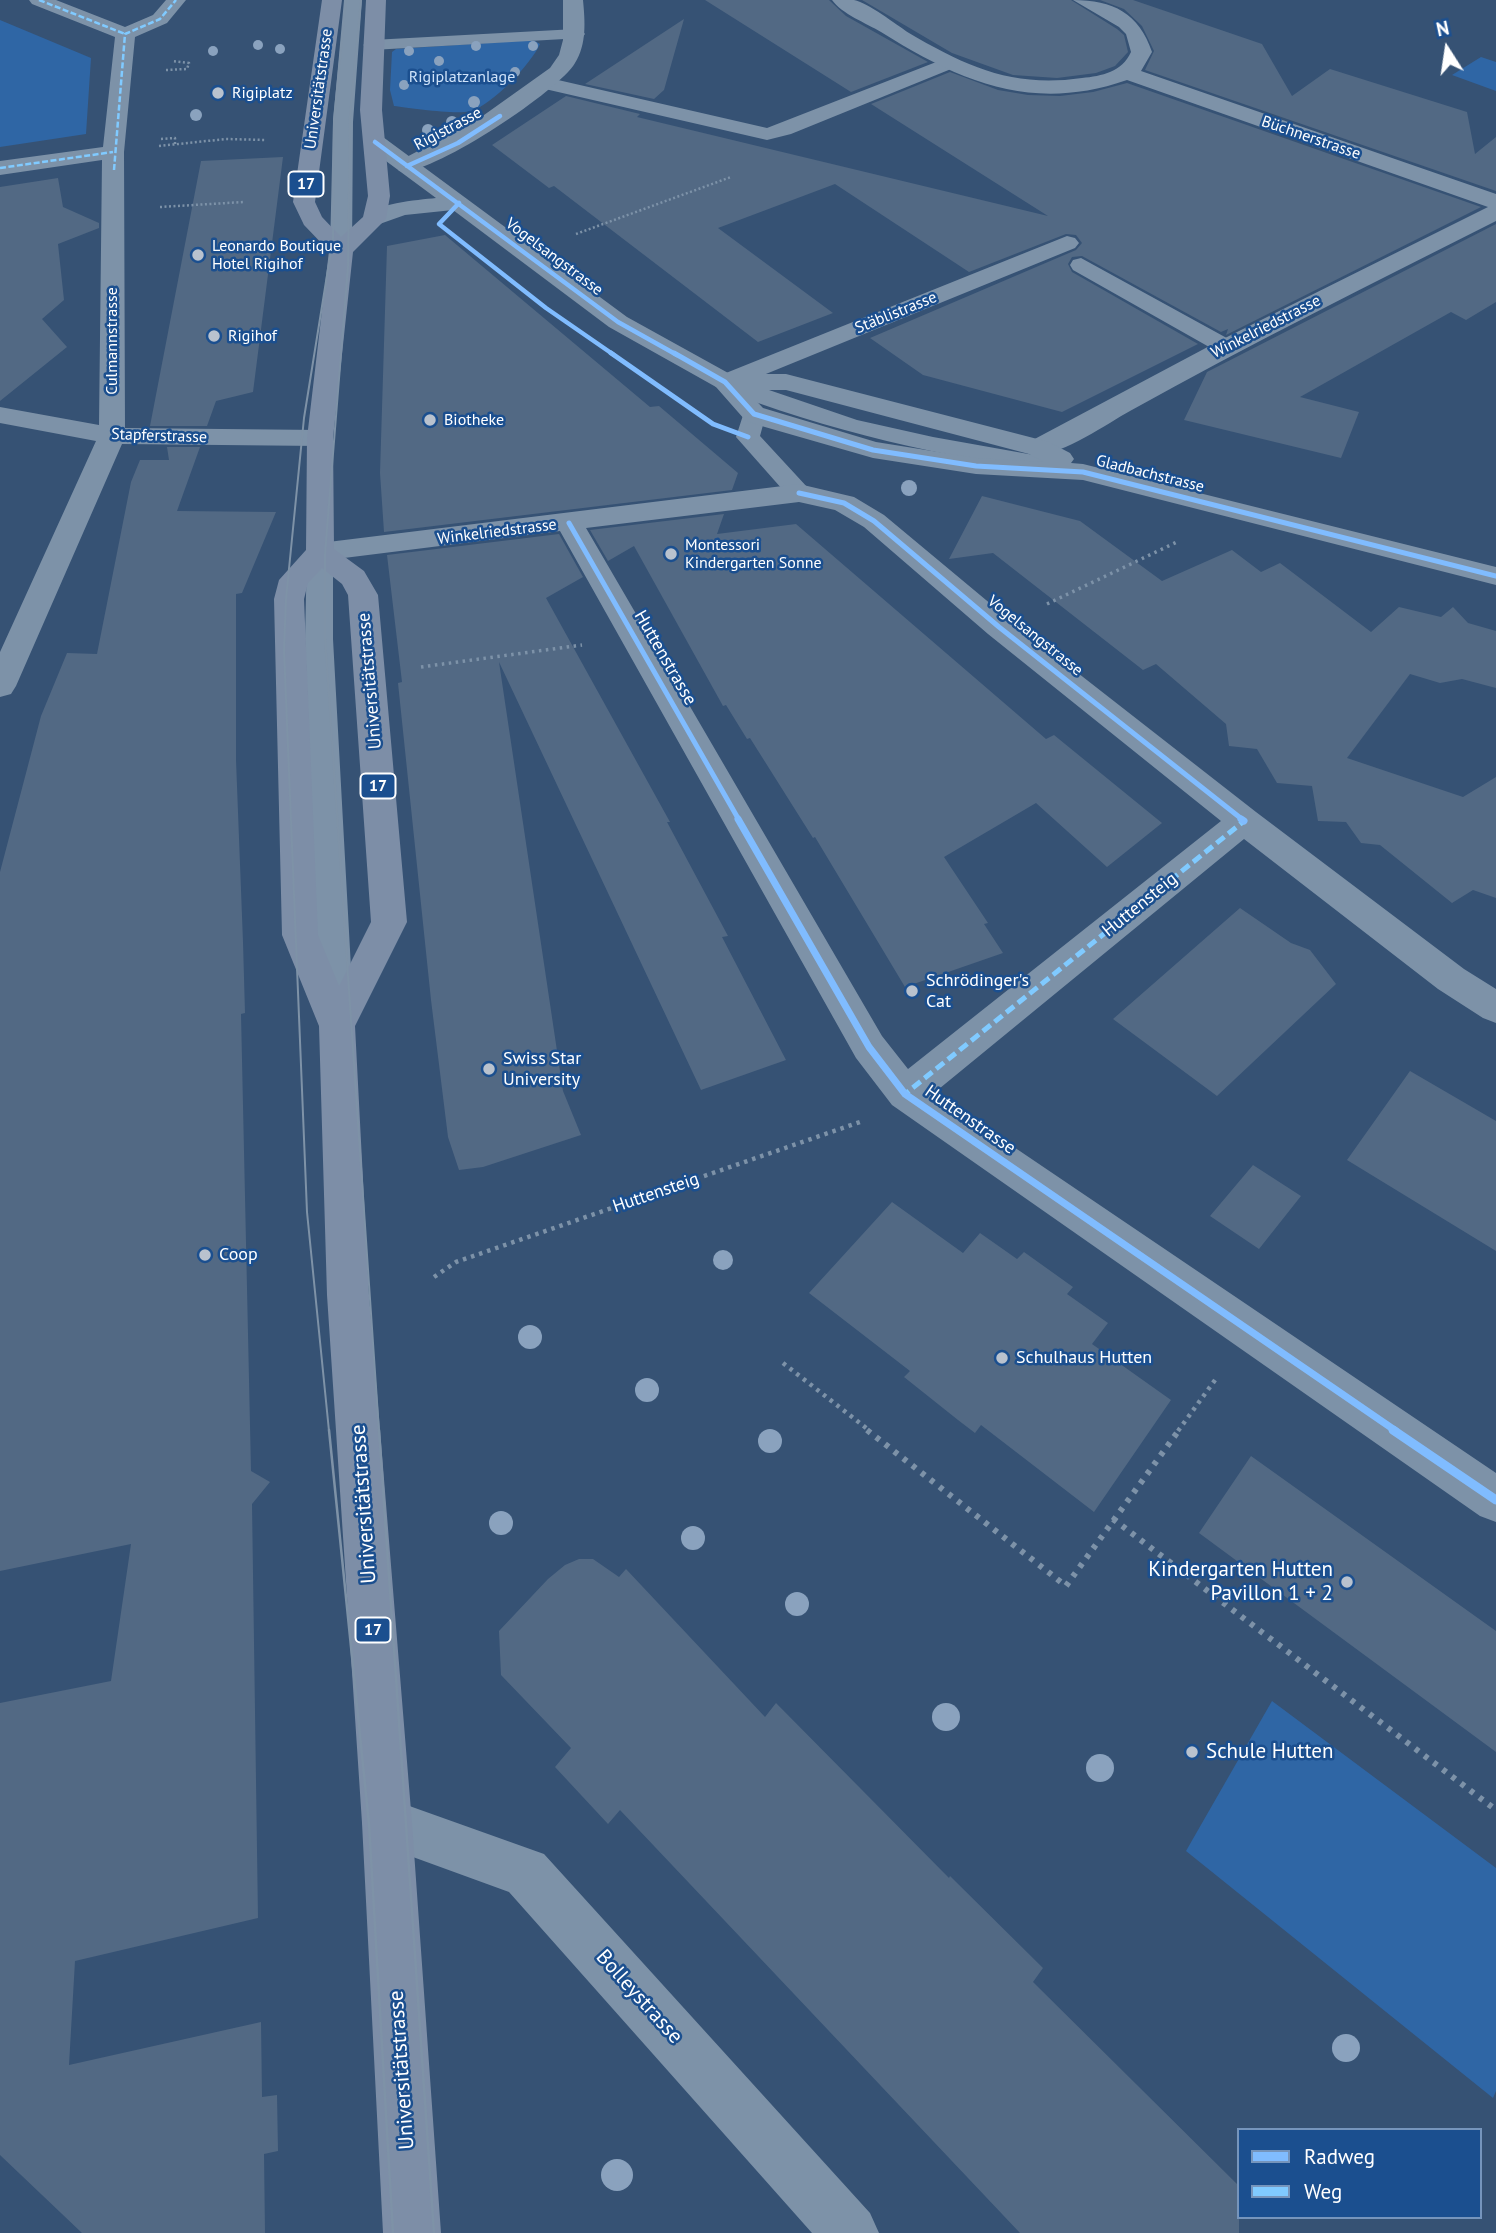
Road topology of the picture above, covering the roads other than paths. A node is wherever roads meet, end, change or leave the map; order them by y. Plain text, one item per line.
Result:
1 (39, 0) edge
2 (176, 0) edge
3 (332, 0) edge
4 (353, 0) edge
5 (376, 0) edge
6 (573, 0) edge
7 (842, 0) edge
8 (1083, 0) edge
9 (125, 34) junction
10 (576, 34) junction
11 (372, 45) junction
12 (949, 63) junction
13 (1127, 73) junction
14 (545, 83) junction
15 (316, 105) junction
16 (343, 122) junction
17 (375, 142) junction
18 (113, 152) junction
19 (407, 166) junction
20 (0, 168) edge
21 (378, 177) junction
22 (1496, 202) edge
23 (459, 203) junction
24 (1496, 212) edge
25 (374, 219) junction
26 (1067, 243) dead end
27 (341, 250) junction
28 (1081, 265) dead end
29 (1226, 348) junction
30 (725, 382) junction
31 (754, 414) junction
32 (0, 415) edge
33 (112, 436) junction
34 (320, 438) junction
35 (1039, 448) junction
36 (1083, 472) junction
37 (799, 493) junction
38 (569, 523) junction
39 (320, 552) junction
40 (1496, 576) edge
41 (0, 686) edge
42 (1244, 821) junction
43 (1496, 1008) edge
44 (337, 1026) junction
45 (905, 1094) junction
46 (1496, 1500) edge
47 (387, 1823) junction
48 (412, 2233) edge
49 (850, 2233) edge

1 - 9 street
2 - 9 street
3 - 15 main road, Universitätstrasse / 17
4 - 16 lane, Universitätstrasse
5 - 11 main road
6 - 10 street, Rigistrasse
7 - 12 street
8 - 13 street
9 - 18 street, Culmannstrasse
10 - 11 lane
10 - 14 street, Rigistrasse
11 - 17 main road
12 - 13 street
12 - 14 lane
13 - 22 street, Büchnerstrasse
14 - 19 street, Rigistrasse
15 - 16 main road
15 - 27 main road, Universitätstrasse / 17
16 - 17 main road
16 - 27 lane, Universitätstrasse
17 - 19 street, Vogelsangstrasse
17 - 21 main road
18 - 20 street
18 - 33 street, Culmannstrasse
19 - 21 lane
19 - 23 street, Vogelsangstrasse
21 - 25 main road
23 - 25 street
23 - 30 street, Vogelsangstrasse
24 - 29 street, Winkelriedstrasse
25 - 27 main road
26 - 30 street, Stäblistrasse
27 - 34 main road, Universitätstrasse
28 - 29 lane
29 - 35 street, Winkelriedstrasse
30 - 31 street, Gladbachstrasse
30 - 35 street, Gladbachstrasse
30 - 36 lane, Gladbachstrasse
31 - 36 street, Gladbachstrasse
31 - 37 lane
32 - 33 street, Stapferstrasse
33 - 34 street, Stapferstrasse
33 - 41 street, Culmannstrasse
34 - 39 main road, Universitätstrasse
35 - 36 street, Gladbachstrasse
36 - 40 street, Gladbachstrasse
37 - 38 street, Winkelriedstrasse
37 - 42 street, Vogelsangstrasse
38 - 39 street, Winkelriedstrasse
38 - 45 street, Huttenstrasse
39 - 44 main road, Universitätstrasse / 17
39 - 44 main road, Universitätstrasse / 17
42 - 43 street, Vogelsangstrasse
42 - 45 street, Huttensteig
44 - 47 main road, Universitätstrasse / 17
45 - 46 street, Huttenstrasse
47 - 48 main road, Universitätstrasse / 17
47 - 49 street, Bolleystrasse

